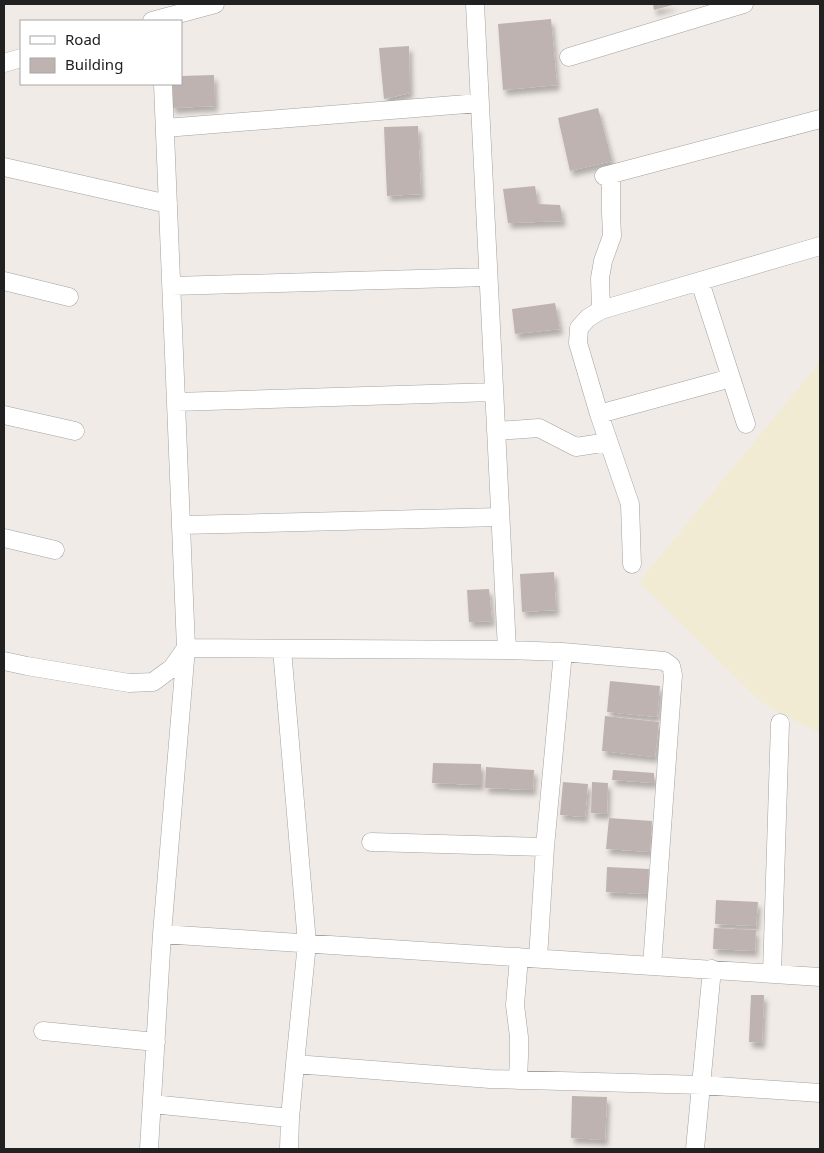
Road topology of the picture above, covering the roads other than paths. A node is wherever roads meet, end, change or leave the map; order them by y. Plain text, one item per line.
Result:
1 (215, 4) edge
2 (475, 4) edge
3 (744, 4) edge
4 (158, 20) edge
5 (568, 57) dead end
6 (20, 58) edge
7 (4, 63) edge
8 (163, 85) edge
9 (480, 103) junction
10 (820, 120) edge
11 (165, 128) junction
12 (4, 167) edge
13 (168, 204) junction
14 (820, 246) edge
15 (488, 277) junction
16 (4, 281) edge
17 (700, 282) junction
18 (172, 286) junction
19 (69, 297) dead end
20 (601, 310) junction
21 (731, 378) junction
22 (494, 392) junction
23 (176, 402) junction
24 (4, 414) edge
25 (599, 414) junction
26 (746, 424) dead end
27 (75, 431) dead end
28 (496, 431) junction
29 (608, 442) junction
30 (500, 517) junction
31 (182, 525) junction
32 (4, 538) edge
33 (55, 550) dead end
34 (632, 564) dead end
35 (186, 648) junction
36 (282, 649) junction
37 (507, 650) junction
38 (563, 652) junction
39 (4, 661) edge
40 (780, 723) dead end
41 (370, 842) dead end
42 (546, 847) junction
43 (162, 934) junction
44 (308, 942) junction
45 (519, 957) junction
46 (538, 958) junction
47 (652, 966) junction
48 (712, 969) junction
49 (772, 974) junction
50 (820, 977) edge
51 (43, 1031) dead end
52 (156, 1042) junction
53 (295, 1064) junction
54 (518, 1080) junction
55 (702, 1086) junction
56 (820, 1093) edge
57 (152, 1104) junction
58 (290, 1118) junction
59 (149, 1149) edge
60 (289, 1149) edge
61 (695, 1149) edge

1 - 4 street
2 - 9 street
3 - 5 street
6 - 7 street
8 - 11 street
9 - 11 street
9 - 15 street
10 - 20 street
11 - 13 street
12 - 13 street
13 - 18 street
14 - 17 street
15 - 18 street
15 - 22 street
16 - 19 street
17 - 20 street
17 - 21 street
18 - 23 street
20 - 25 street
21 - 25 street
21 - 26 street
22 - 23 street
22 - 28 street
23 - 31 street
24 - 27 street
25 - 29 street
28 - 29 street
28 - 30 street
29 - 34 street
30 - 31 street
30 - 37 street
31 - 35 street
32 - 33 street
35 - 36 street
35 - 39 street
35 - 43 street
36 - 37 street
36 - 44 street
37 - 38 street
38 - 42 street
38 - 47 street
40 - 49 street
41 - 42 street
42 - 46 street
43 - 44 street
43 - 52 street
44 - 45 street
44 - 53 street
45 - 46 street
45 - 54 street
46 - 47 street
47 - 48 street
48 - 49 street
48 - 55 street
49 - 50 street
51 - 52 street
52 - 57 street
53 - 54 street
53 - 58 street
54 - 55 street
55 - 56 street
55 - 61 street
57 - 58 street
57 - 59 street
58 - 60 street

